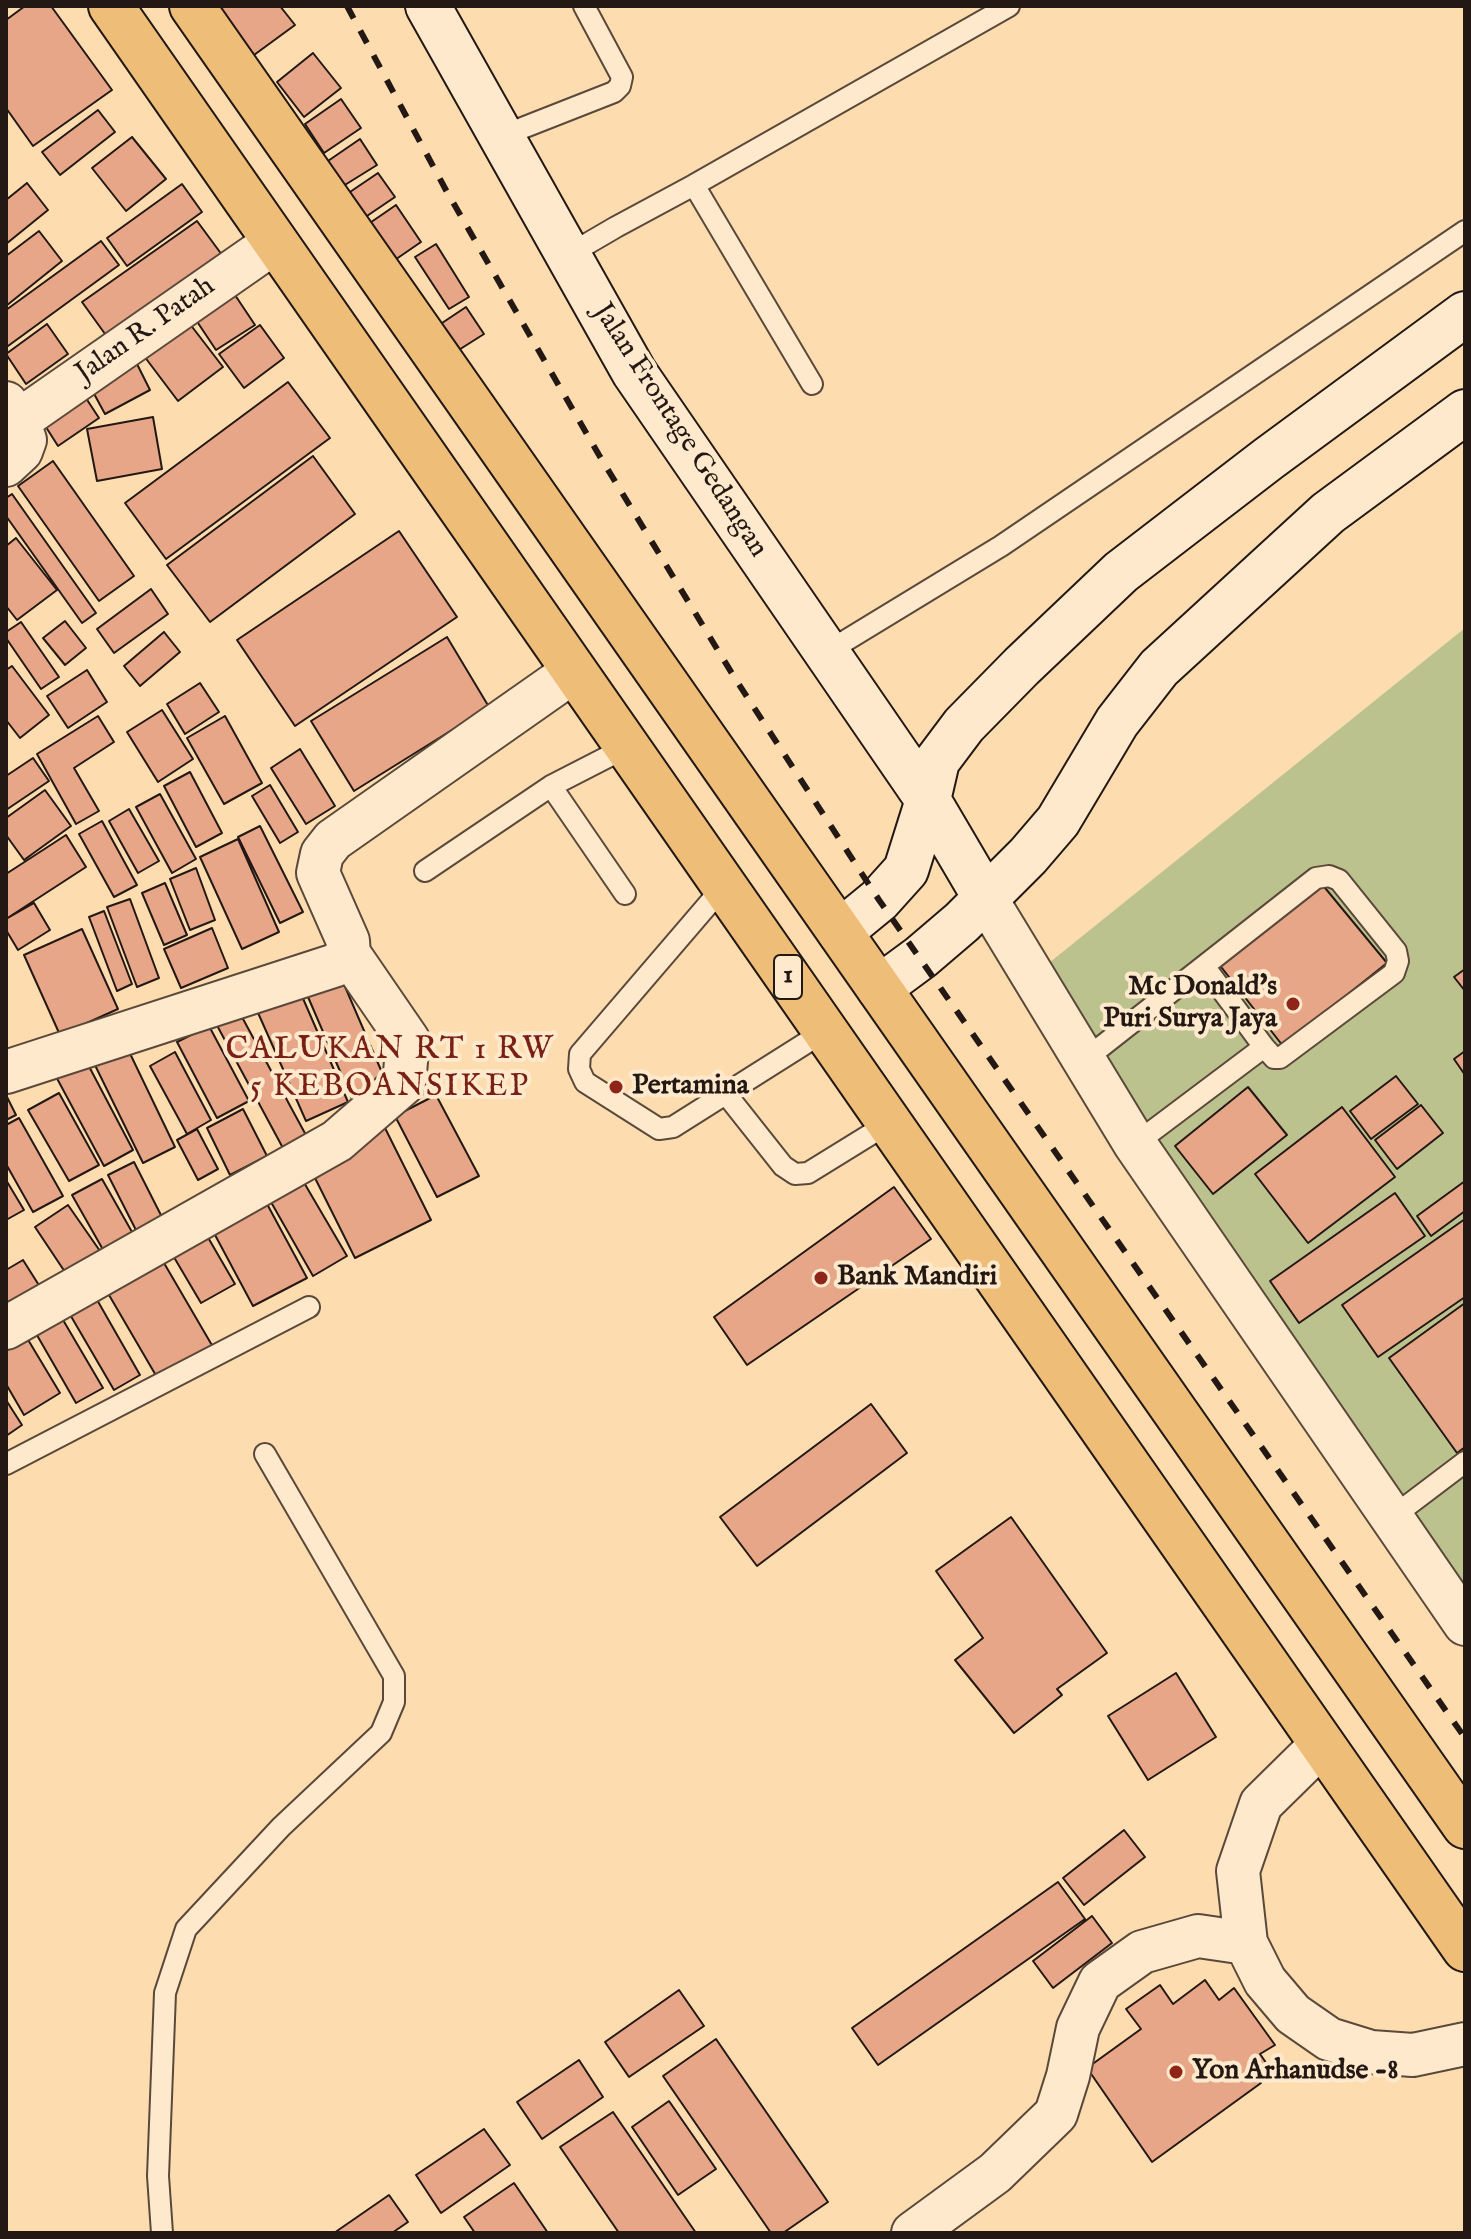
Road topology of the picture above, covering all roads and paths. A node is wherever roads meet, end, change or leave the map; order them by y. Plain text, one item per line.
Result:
1 (111, 6) edge
2 (192, 6) edge
3 (428, 6) edge
4 (584, 6) edge
5 (1009, 6) edge
6 (502, 136) junction
7 (694, 185) junction
8 (1465, 231) edge
9 (275, 242) junction
10 (568, 255) junction
11 (1465, 314) edge
12 (812, 384) dead end
13 (12, 412) edge
14 (1465, 412) edge
15 (6, 465) edge
16 (827, 652) junction
17 (574, 671) junction
18 (627, 747) junction
19 (551, 786) junction
20 (928, 800) junction
21 (425, 871) dead end
22 (724, 886) junction
23 (625, 894) dead end
24 (985, 897) junction
25 (840, 932) junction
26 (349, 954) junction
27 (1204, 966) junction
28 (787, 976) junction
29 (879, 988) junction
30 (825, 1031) junction
31 (1264, 1047) junction
32 (1083, 1061) junction
33 (6, 1072) edge
34 (726, 1094) junction
35 (889, 1123) junction
36 (1135, 1144) junction
37 (309, 1307) dead end
38 (6, 1328) edge
39 (265, 1454) dead end
40 (1465, 1462) edge
41 (6, 1464) edge
42 (1391, 1518) junction
43 (1465, 1624) edge
44 (1322, 1744) junction
45 (1465, 1826) edge
46 (1246, 1943) junction
47 (1465, 1949) edge
48 (1465, 2044) edge
49 (162, 2233) edge
50 (913, 2233) edge

1 - 9 highway, 1
2 - 25 highway
3 - 6 street, Jalan Frontage Gedangan
4 - 6 lane
5 - 7 lane
6 - 10 street, Jalan Frontage Gedangan
7 - 10 lane
7 - 12 lane
8 - 16 lane
9 - 13 street, Jalan R. Patah
9 - 17 highway, 1
10 - 16 street, Jalan Frontage Gedangan
11 - 20 street
13 - 15 street
14 - 24 street
16 - 20 street, Jalan Frontage Gedangan
17 - 18 highway, 1
17 - 26 street
18 - 19 lane
18 - 22 highway, 1
19 - 21 lane
19 - 23 lane
20 - 24 street, Jalan Frontage Gedangan
20 - 25 street
22 - 28 highway, 1
22 - 34 lane
24 - 29 street
24 - 32 street
25 - 28 highway
25 - 29 highway
26 - 33 street
26 - 38 street
27 - 31 lane
27 - 31 lane
27 - 32 lane
28 - 30 highway, 1
29 - 30 highway
29 - 45 highway
30 - 34 lane
30 - 35 highway, 1
31 - 36 lane
32 - 36 street
34 - 35 lane
35 - 44 highway, 1
36 - 42 street
37 - 41 lane
39 - 49 lane
40 - 42 lane
42 - 43 street
44 - 46 street
44 - 47 highway, 1
46 - 48 street
46 - 50 street

